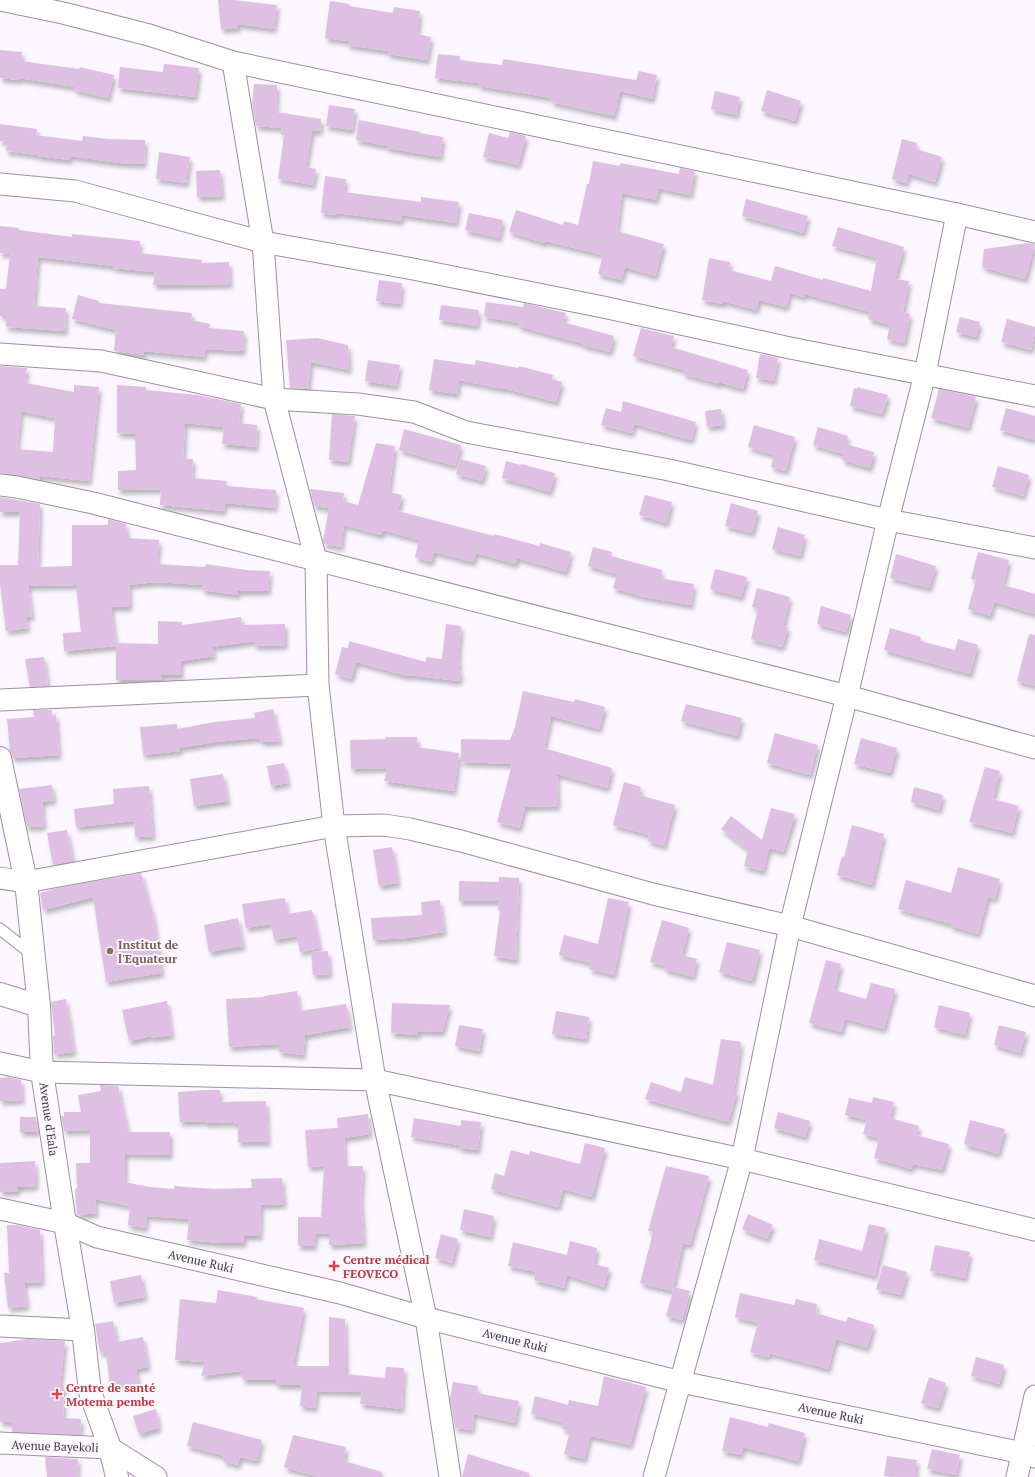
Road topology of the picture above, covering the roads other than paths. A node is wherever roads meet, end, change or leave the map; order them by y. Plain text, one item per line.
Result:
1 (0, 0) edge
2 (233, 62) junction
3 (0, 184) edge
4 (957, 214) junction
5 (1035, 232) edge
6 (263, 242) junction
7 (0, 354) edge
8 (925, 374) junction
9 (1035, 396) edge
10 (274, 399) junction
11 (0, 485) edge
12 (888, 520) junction
13 (1035, 548) edge
14 (316, 560) junction
15 (318, 684) junction
16 (847, 696) junction
17 (0, 700) edge
18 (1035, 748) edge
19 (0, 758) edge
20 (334, 826) junction
21 (0, 878) edge
22 (26, 882) junction
23 (790, 926) junction
24 (0, 929) edge
25 (34, 955) junction
26 (0, 994) edge
27 (1035, 996) edge
28 (39, 1006) junction
29 (0, 1063) edge
30 (42, 1072) junction
31 (375, 1080) junction
32 (742, 1159) junction
33 (0, 1209) edge
34 (65, 1224) junction
35 (1035, 1230) edge
36 (426, 1318) junction
37 (0, 1326) edge
38 (83, 1330) junction
39 (681, 1382) junction
40 (1035, 1396) edge
41 (0, 1443) edge
42 (110, 1448) junction
43 (1029, 1455) edge
44 (117, 1477) edge
45 (156, 1477) edge
46 (450, 1477) edge
47 (654, 1477) edge
48 (1017, 1477) edge

1 - 2 street
2 - 4 street
2 - 6 street
3 - 6 street
4 - 5 street
4 - 8 street
6 - 8 street
6 - 10 street
7 - 10 street
8 - 9 street
8 - 12 street
10 - 12 street
10 - 14 street
11 - 14 street
12 - 13 street
12 - 16 street
14 - 15 street
14 - 16 street
15 - 17 street
15 - 20 street
16 - 18 street
16 - 23 street
19 - 22 street, Avenue d'Eala
20 - 22 street
20 - 23 street
20 - 31 street
21 - 22 street
22 - 25 street, Avenue d'Eala
23 - 27 street
23 - 32 street
24 - 25 lane
25 - 28 street, Avenue d'Eala
26 - 28 street
28 - 30 street, Avenue d'Eala
29 - 30 street
30 - 31 street
30 - 34 street, Avenue d'Eala
31 - 32 street
31 - 36 street
32 - 35 street
32 - 39 street
33 - 34 street, Avenue Ruki
34 - 36 street, Avenue Ruki
34 - 38 street, Avenue d'Eala
36 - 39 street, Avenue Ruki
36 - 46 street
37 - 38 street
38 - 42 street, Avenue d'Eala
39 - 43 street, Avenue Ruki
39 - 47 street
40 - 43 street
41 - 42 street, Avenue Bayekoli
42 - 44 street, Avenue d'Eala
42 - 45 street
43 - 48 street

